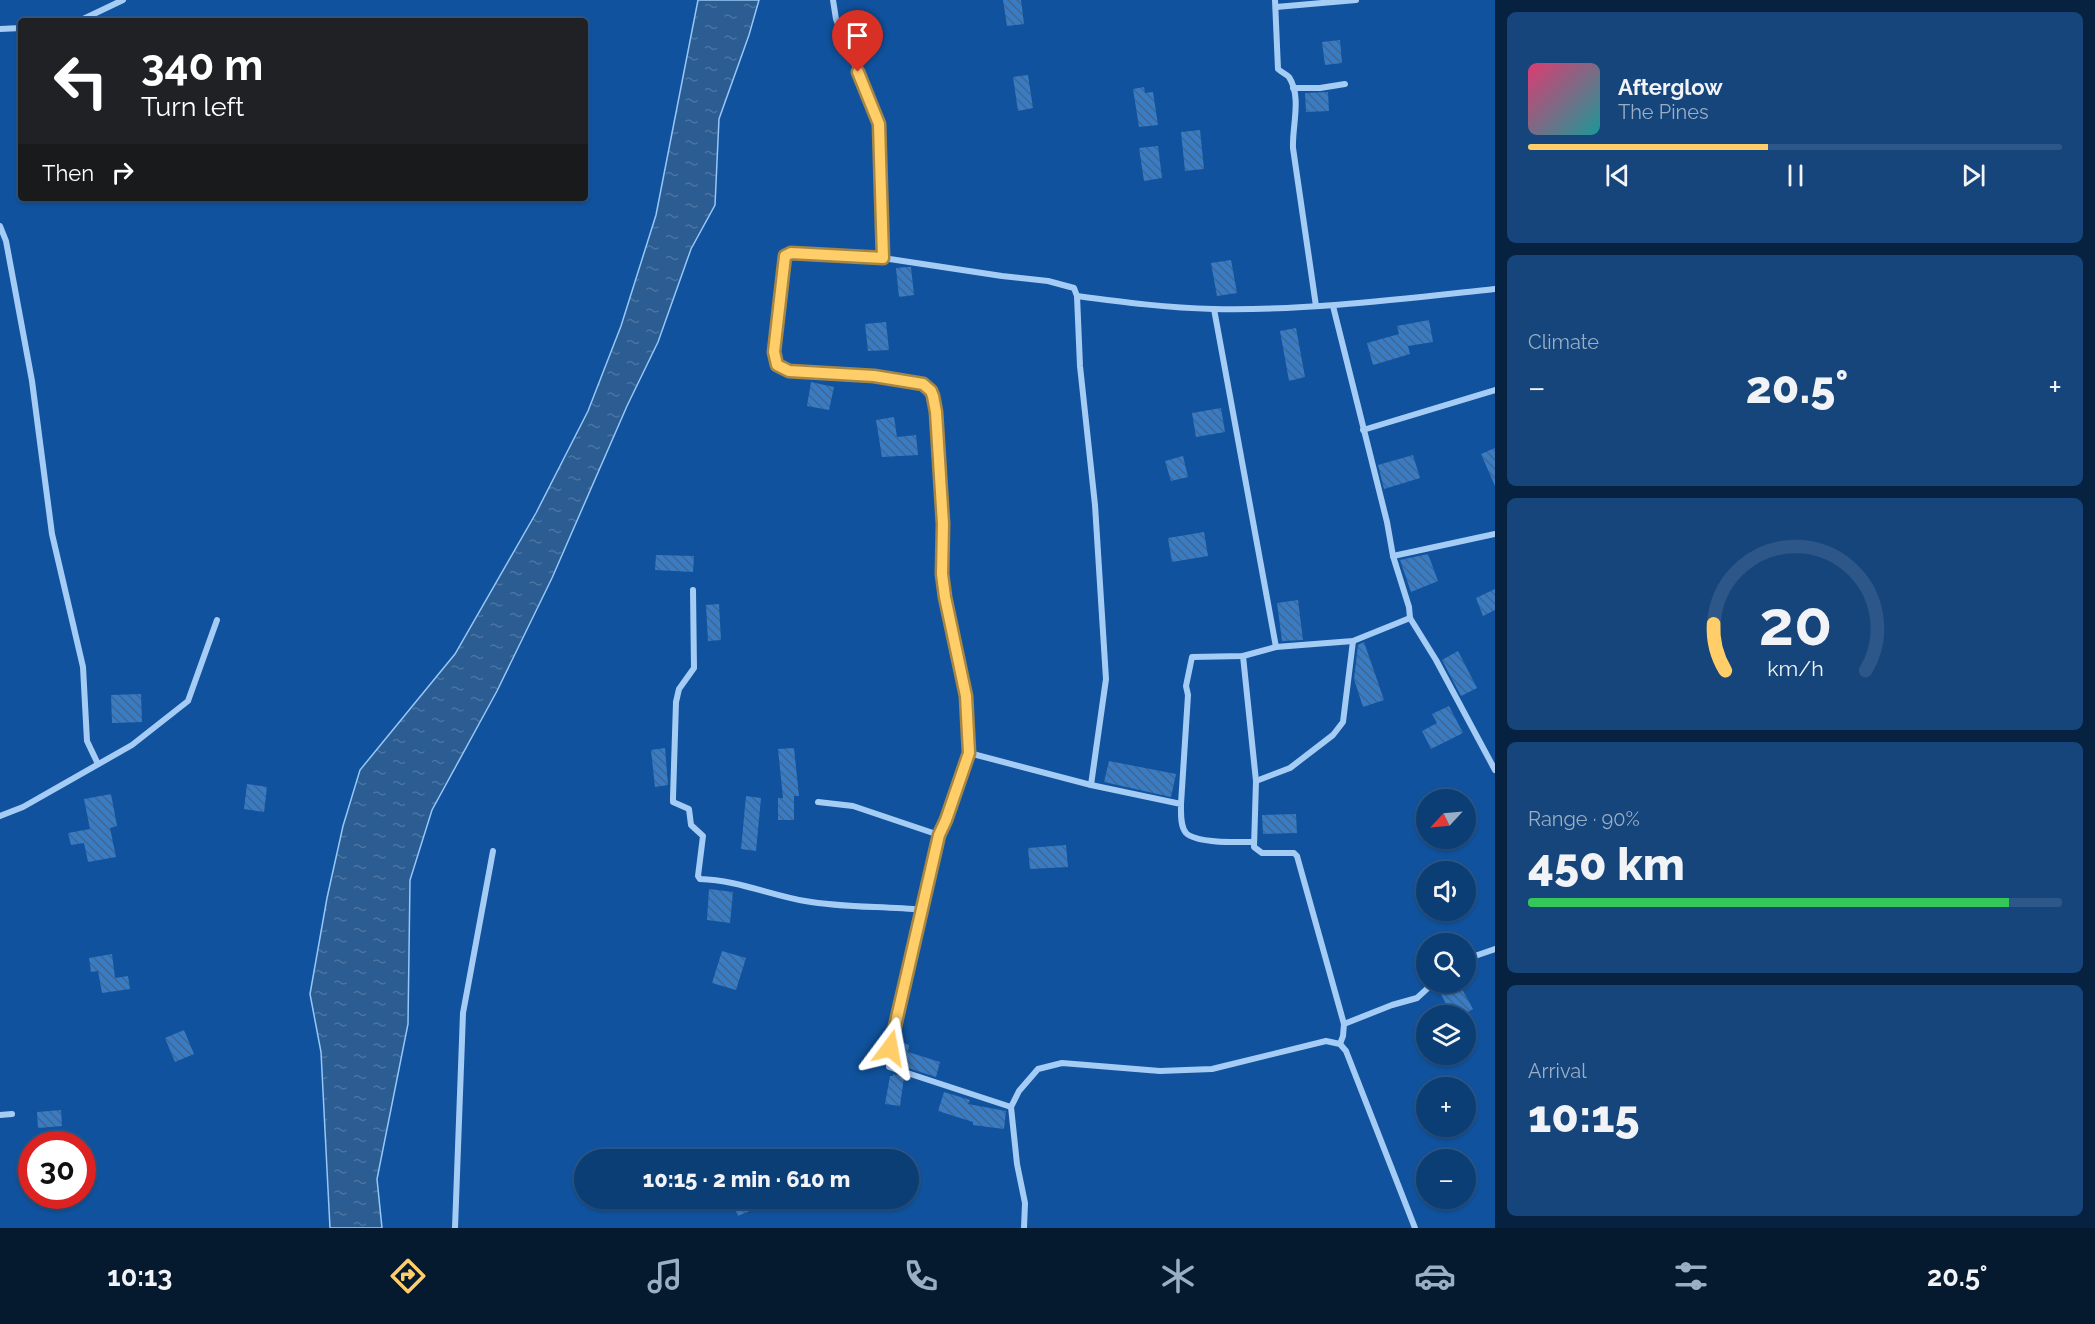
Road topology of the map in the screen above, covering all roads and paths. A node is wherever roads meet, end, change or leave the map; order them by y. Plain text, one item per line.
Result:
1 (123, 0) edge
2 (833, 0) edge
3 (1356, 0) edge
4 (1276, 4) edge
5 (85, 18) edge
6 (18, 28) edge
7 (0, 29) edge
8 (1345, 84) dead end
9 (1293, 88) junction
10 (0, 226) edge
11 (883, 258) junction
12 (1495, 289) edge
13 (1077, 296) junction
14 (1316, 306) junction
15 (1333, 306) junction
16 (1214, 309) junction
17 (1495, 390) edge
18 (1363, 430) junction
19 (1495, 534) edge
20 (1393, 556) junction
21 (693, 590) dead end
22 (1410, 618) junction
23 (217, 620) dead end
24 (1353, 641) junction
25 (1276, 647) junction
26 (1243, 656) junction
27 (969, 753) junction
28 (98, 764) junction
29 (1495, 770) edge
30 (1256, 781) junction
31 (1091, 785) junction
32 (818, 802) dead end
33 (1181, 804) junction
34 (0, 816) edge
35 (939, 835) junction
36 (1253, 842) junction
37 (493, 851) dead end
38 (922, 910) junction
39 (1495, 949) edge
40 (1476, 956) edge
41 (1422, 993) edge
42 (1344, 1024) junction
43 (1340, 1044) junction
44 (1011, 1107) junction
45 (12, 1114) dead end
46 (0, 1115) edge
47 (455, 1228) edge
48 (1024, 1228) edge
49 (1414, 1228) edge

1 - 5 street
2 - 11 street
3 - 4 street
4 - 9 street
6 - 7 street
8 - 9 street
9 - 14 street
10 - 28 street
11 - 13 street
11 - 27 street
12 - 15 street
13 - 16 street
13 - 31 street
14 - 15 street
14 - 16 street
15 - 18 street
16 - 25 street
17 - 18 street
18 - 20 street
19 - 20 street
20 - 22 street
21 - 38 street
22 - 24 street
22 - 29 street
23 - 28 street
24 - 25 street
24 - 30 street
25 - 26 street
26 - 30 street
26 - 33 street
27 - 31 street
27 - 35 street
28 - 34 street
30 - 36 street
31 - 33 street
32 - 35 street
33 - 36 street
35 - 38 street
36 - 42 street
37 - 47 street
38 - 44 street
39 - 40 street
41 - 42 street
42 - 43 street
43 - 44 street
43 - 49 street
44 - 48 street
45 - 46 street

